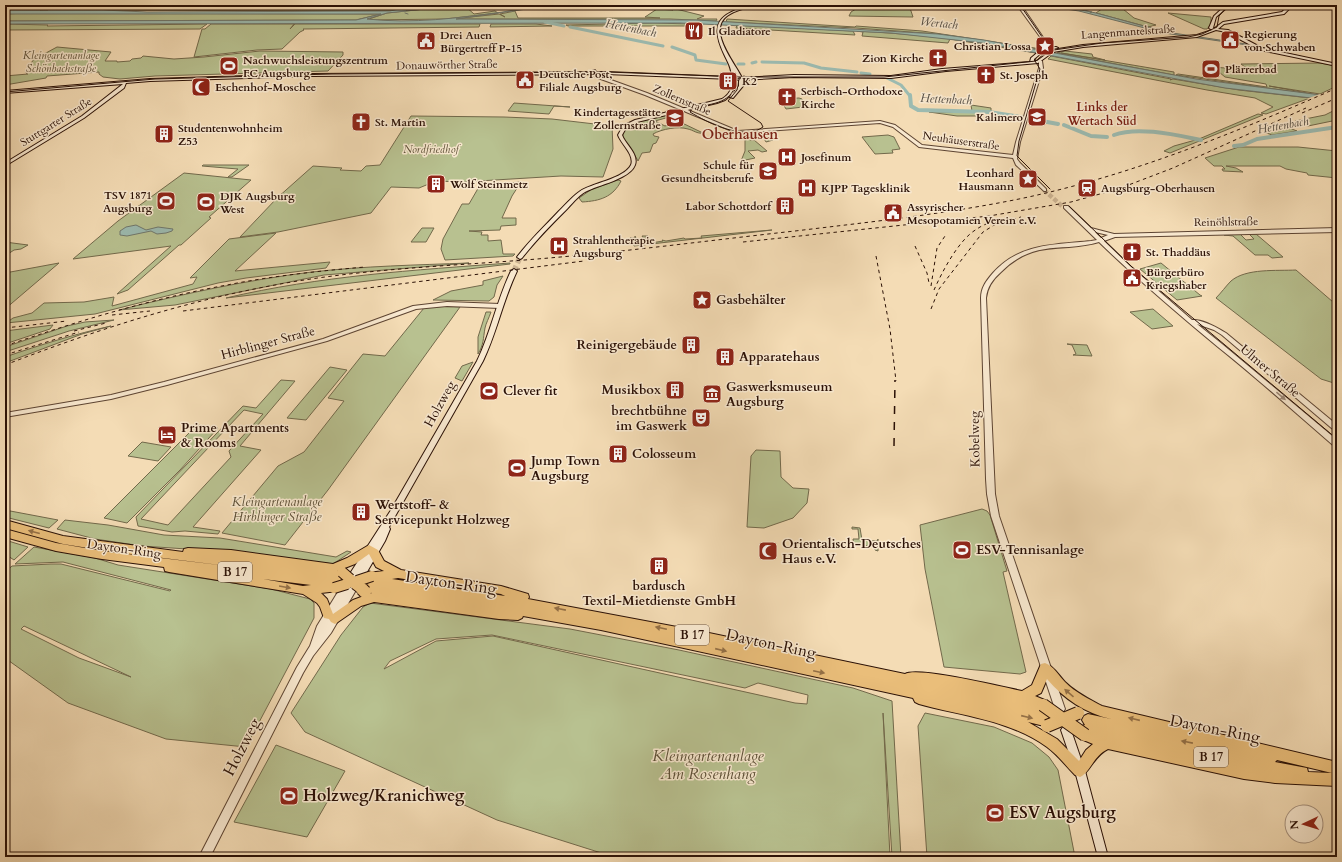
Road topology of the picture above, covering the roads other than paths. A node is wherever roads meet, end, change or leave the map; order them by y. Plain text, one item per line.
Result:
1 (752, 5) edge
2 (1021, 5) edge
3 (1228, 5) edge
4 (1283, 5) edge
5 (1211, 28) junction
6 (1218, 28) junction
7 (1188, 37) junction
8 (1050, 48) junction
9 (1040, 61) junction
10 (1032, 62) junction
11 (1337, 65) edge
12 (1040, 70) junction
13 (594, 72) junction
14 (737, 76) junction
15 (125, 81) junction
16 (5, 92) edge
17 (684, 109) junction
18 (887, 123) joint
19 (1015, 157) junction
20 (5, 165) edge
21 (1046, 190) tunnel mouth
22 (1064, 207) tunnel mouth
23 (1088, 229) junction
24 (1337, 230) edge
25 (1115, 235) junction
26 (1099, 240) junction
27 (520, 257) tunnel mouth
28 (514, 271) tunnel mouth
29 (500, 306) junction
30 (1186, 317) junction
31 (1207, 326) junction
32 (1209, 337) junction
33 (5, 415) edge
34 (1337, 429) edge
35 (1337, 444) edge
36 (5, 524) edge
37 (5, 533) edge
38 (371, 551) junction
39 (135, 555) junction
40 (398, 574) junction
41 (353, 582) junction
42 (303, 590) junction
43 (545, 610) junction
44 (332, 617) junction
45 (1045, 668) junction
46 (891, 682) junction
47 (1023, 697) junction
48 (1100, 711) junction
49 (1046, 716) junction
50 (1063, 719) junction
51 (1084, 724) junction
52 (1030, 729) junction
53 (1108, 743) junction
54 (1080, 771) junction
55 (1337, 774) edge
56 (204, 857) edge
57 (1103, 857) edge

1 - 14 main road
2 - 8 main road
3 - 5 main road
4 - 6 main road, Langenmantelstraße
5 - 6 main road
5 - 7 main road, Langenmantelstraße
6 - 7 main road, Langenmantelstraße
6 - 11 main road
7 - 8 main road, Langenmantelstraße
8 - 9 main road
8 - 10 main road, Langenmantelstraße
9 - 10 main road, Donauwörther Straße
9 - 12 main road
10 - 12 main road
10 - 14 main road, Donauwörther Straße
12 - 19 main road
13 - 14 main road, Donauwörther Straße
13 - 15 main road, Donauwörther Straße
13 - 17 main road, Zollernstraße
14 - 17 main road
14 - 17 main road
15 - 16 main road, Donauwörther Straße
15 - 20 main road, Stuttgarter Straße
17 - 18 main road, Zollernstraße
17 - 27 main road
18 - 19 main road, Neuhäuserstraße
19 - 21 main road
22 - 23 main road, Ulmer Straße
23 - 25 main road, Reinöhlstraße
23 - 26 main road, Ulmer Straße
24 - 25 main road, Reinöhlstraße
25 - 26 main road, Reinöhlstraße
26 - 30 main road, Ulmer Straße
26 - 45 main road, Kobelweg
28 - 29 main road
29 - 33 main road, Hirblinger Straße
29 - 38 main road, Holzweg
30 - 31 main road, Ulmer Straße
30 - 32 main road, Ulmer Straße
31 - 32 main road
31 - 34 main road, Ulmer Straße
32 -> 35 main road, Ulmer Straße
39 -> 36 highway, Dayton-Ring / B 17
37 - 39 highway, Dayton-Ring / B 17
38 - 40 highway
38 - 41 main road, Holzweg
38 - 41 highway
39 - 41 highway, Dayton-Ring / B 17
39 - 41 highway
39 -> 42 highway
40 - 41 highway
40 - 43 highway
41 - 42 highway
41 - 43 highway, Dayton-Ring / B 17
41 - 43 highway
41 - 44 main road, Holzweg
41 - 44 highway
42 - 44 highway
43 - 46 highway, Dayton-Ring / B 17
44 - 56 main road, Holzweg
45 - 47 highway
48 -> 45 highway
45 - 50 main road, Kobelweg
46 - 47 highway
46 - 49 highway, Dayton-Ring / B 17
46 - 52 highway
47 - 49 highway
48 - 51 highway
55 -> 48 highway
49 - 50 highway, bridge
49 - 50 highway, bridge
49 - 52 highway
50 - 51 highway, bridge
50 - 51 highway, bridge
50 - 54 main road, Kobelweg
51 - 53 highway
51 - 55 highway, Dayton-Ring / B 17
52 - 54 highway
53 - 54 highway
53 - 55 highway
54 - 57 main road, Kobelweg

